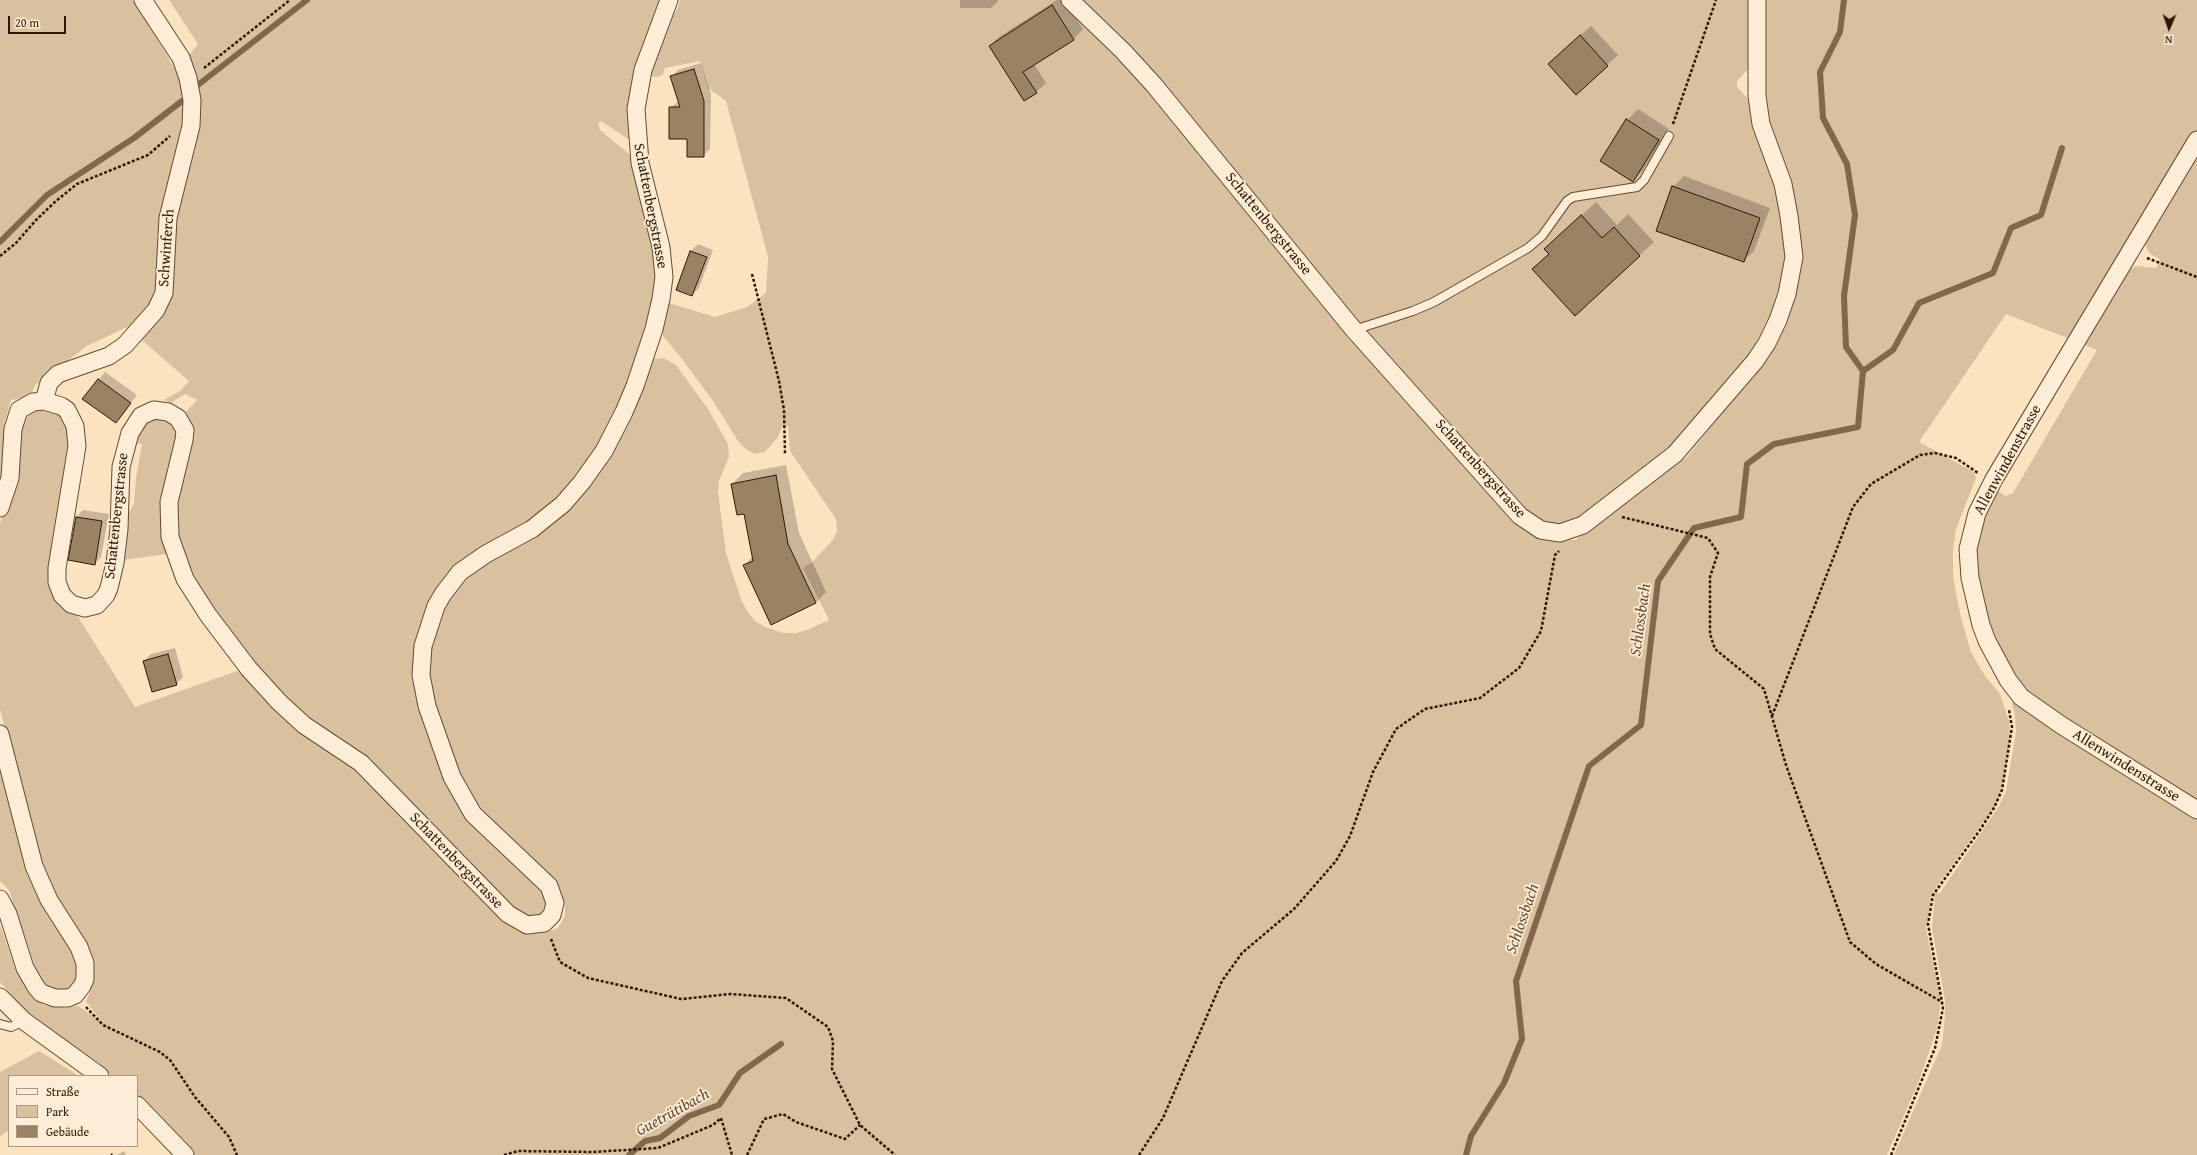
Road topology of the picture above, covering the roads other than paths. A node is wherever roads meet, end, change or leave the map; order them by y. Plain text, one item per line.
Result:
1 (143, 0) edge
2 (669, 0) edge
3 (1070, 0) edge
4 (1756, 0) edge
5 (1669, 136) road end
6 (2197, 140) edge
7 (1354, 330) junction
8 (44, 400) junction
9 (0, 508) edge
10 (0, 734) edge
11 (2197, 810) edge
12 (0, 899) edge
13 (0, 997) edge
14 (24, 1021) junction
15 (0, 1024) edge
16 (99, 1075) edge
17 (138, 1106) edge
18 (185, 1155) edge

1 - 8 street, Schwinferch
2 - 8 street, Schattenbergstrasse
3 - 7 street, Schattenbergstrasse
4 - 7 street, Schattenbergstrasse
5 - 7 lane
6 - 11 street, Allenwindenstrasse
8 - 9 street
10 - 12 street
13 - 14 street
14 - 15 lane
14 - 16 street
17 - 18 street

